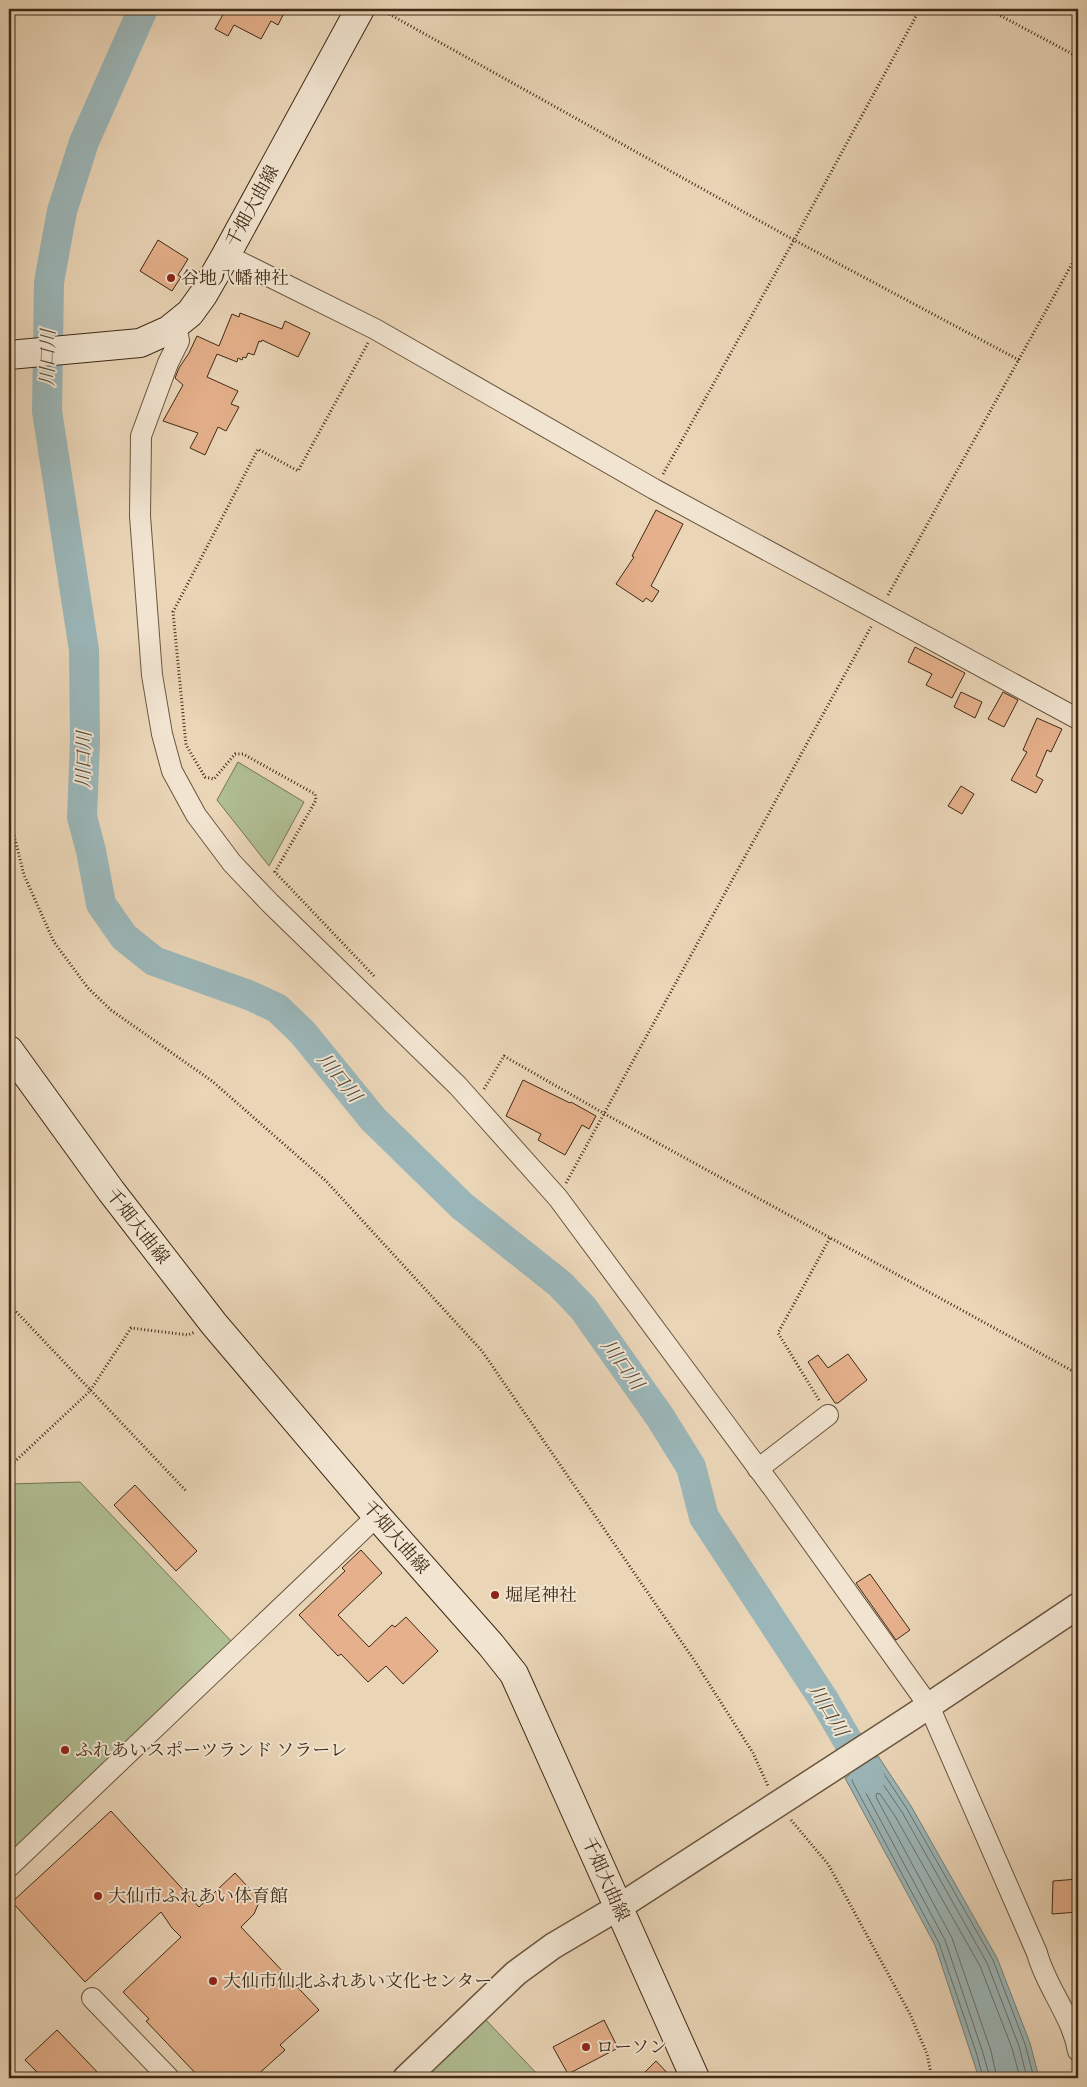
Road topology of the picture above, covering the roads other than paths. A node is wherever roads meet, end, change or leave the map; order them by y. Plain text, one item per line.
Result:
1 (360, 9) edge
2 (226, 255) junction
3 (176, 324) junction
4 (9, 354) edge
5 (1078, 719) edge
6 (9, 1050) edge
7 (828, 1415) road end
8 (758, 1468) junction
9 (377, 1516) junction
10 (1078, 1606) edge
11 (920, 1712) junction
12 (9, 1867) edge
13 (619, 1907) junction
14 (92, 1998) dead end
15 (1078, 2051) edge
16 (169, 2078) edge
17 (406, 2078) edge
18 (695, 2078) edge

1 - 2 main road, 千畑大曲線
2 - 3 main road, 千畑大曲線
2 - 5 street
3 - 4 main road, 千畑大曲線
3 - 8 street
6 - 9 main road, 千畑大曲線
7 - 8 street
8 - 11 street
9 - 12 street
9 - 13 main road, 千畑大曲線
10 - 11 street
11 - 13 street
11 - 15 street
13 - 17 street
13 - 18 main road, 千畑大曲線
14 - 16 street

